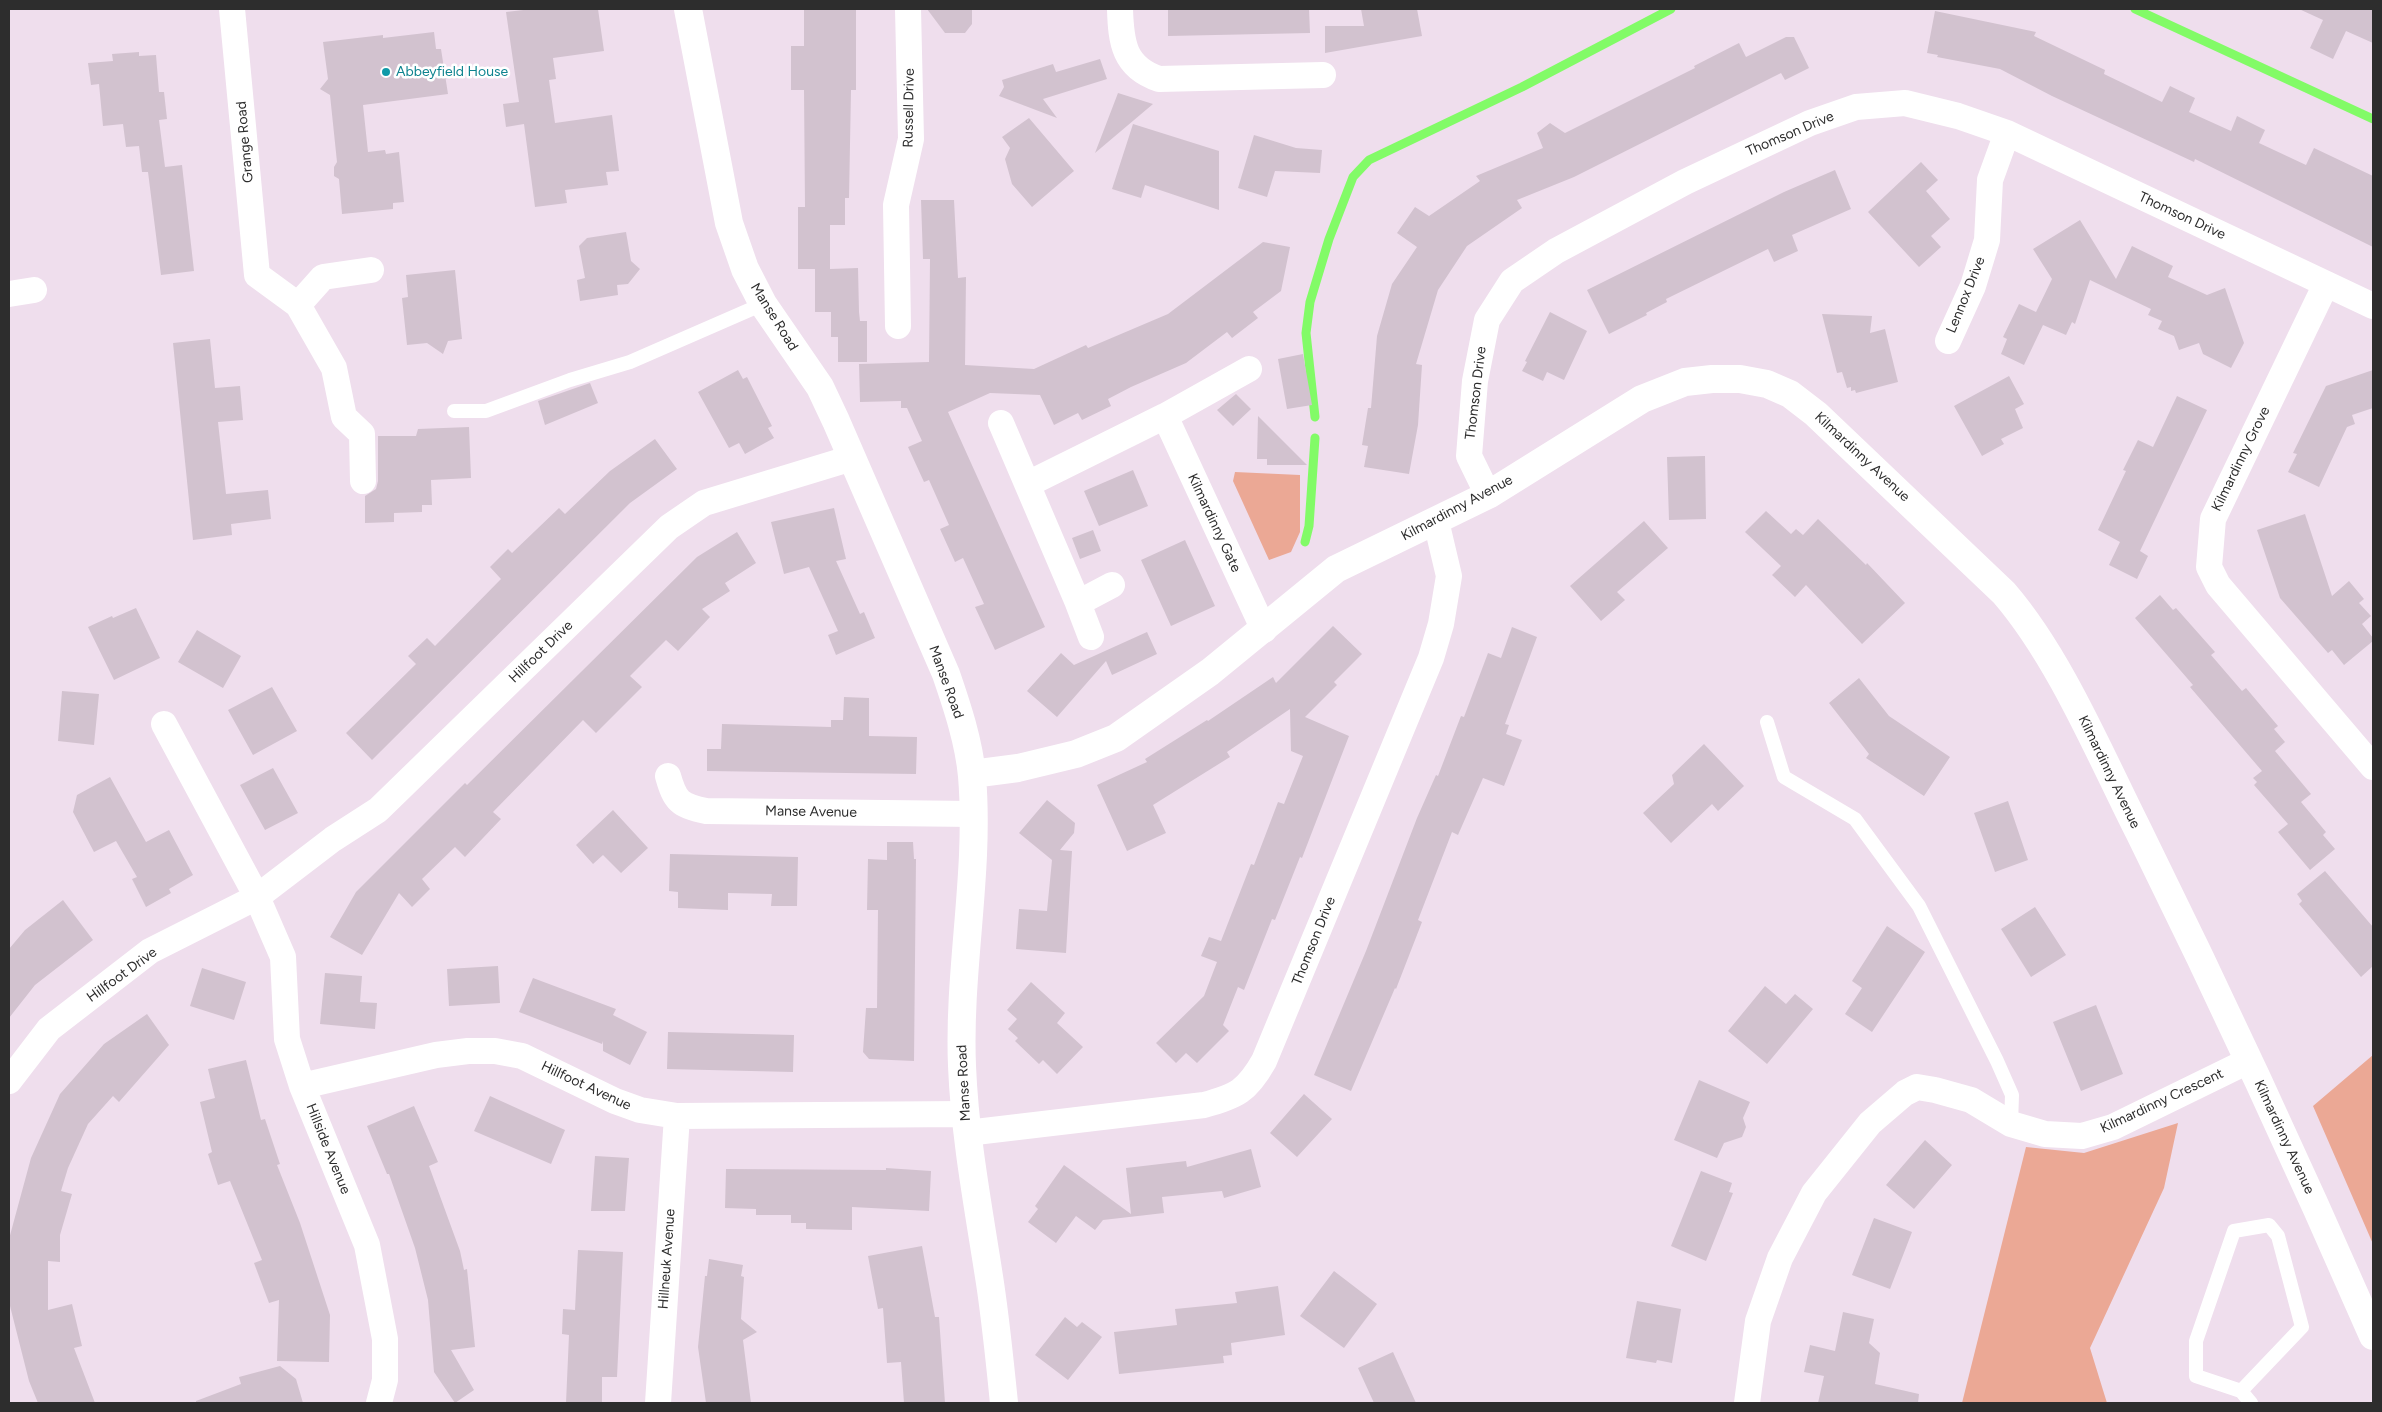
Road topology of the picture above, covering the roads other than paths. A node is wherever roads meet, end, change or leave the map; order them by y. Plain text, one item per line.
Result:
1 (232, 9) edge
2 (688, 9) edge
3 (908, 9) edge
4 (1120, 9) edge
5 (1323, 75) dead end
6 (2007, 133) junction
7 (371, 270) dead end
8 (2326, 284) junction
9 (763, 304) junction
10 (298, 305) junction
11 (2373, 306) edge
12 (898, 326) dead end
13 (1948, 341) dead end
14 (1249, 369) dead end
15 (454, 411) dead end
16 (1165, 416) junction
17 (1001, 423) dead end
18 (852, 458) junction
19 (363, 481) dead end
20 (1028, 484) junction
21 (1488, 494) junction
22 (1436, 521) junction
23 (1112, 585) dead end
24 (1078, 603) junction
25 (1264, 630) junction
26 (1091, 636) dead end
27 (1767, 722) dead end
28 (164, 724) dead end
29 (2373, 767) edge
30 (972, 774) junction
31 (668, 776) dead end
32 (974, 814) junction
33 (257, 897) junction
34 (2248, 1061) junction
35 (9, 1081) edge
36 (302, 1086) junction
37 (677, 1116) junction
38 (966, 1124) junction
39 (2011, 1124) junction
40 (2373, 1336) edge
41 (2241, 1391) junction
42 (379, 1403) edge
43 (658, 1403) edge
44 (1004, 1403) edge
45 (1747, 1403) edge
46 (2251, 1403) edge

1 - 10 street, Grange Road
2 - 9 street, Manse Road
3 - 12 street, Russell Drive
4 - 5 street
6 - 8 street, Thomson Drive
6 - 13 street, Lennox Drive
6 - 21 street, Thomson Drive
7 - 10 street
8 - 11 street, Thomson Drive
8 - 29 street, Kilmardinny Grove
9 - 15 lane
9 - 18 street, Manse Road
10 - 19 street
14 - 16 street
16 - 20 street
16 - 25 street, Kilmardinny Gate
17 - 20 street
18 - 30 street, Manse Road
18 - 33 street, Hillfoot Drive
20 - 24 street
21 - 22 street, Kilmardinny Avenue
21 - 34 street, Kilmardinny Avenue
22 - 25 street, Kilmardinny Avenue
22 - 38 street, Thomson Drive
23 - 24 street
24 - 26 street
25 - 30 street, Kilmardinny Avenue
27 - 39 lane
28 - 33 street
30 - 32 street, Manse Road
31 - 32 street, Manse Avenue
32 - 38 street, Manse Road
33 - 35 street, Hillfoot Drive
33 - 36 street, Hillside Avenue
34 - 39 street, Kilmardinny Crescent
34 - 40 street, Kilmardinny Avenue
36 - 37 street, Hillfoot Avenue
36 - 42 street, Hillside Avenue
37 - 38 street, Hillfoot Avenue
37 - 43 street, Hillneuk Avenue
38 - 44 street, Manse Road
39 - 45 street, Kilmardinny Crescent
41 - 41 lane
41 - 46 lane

